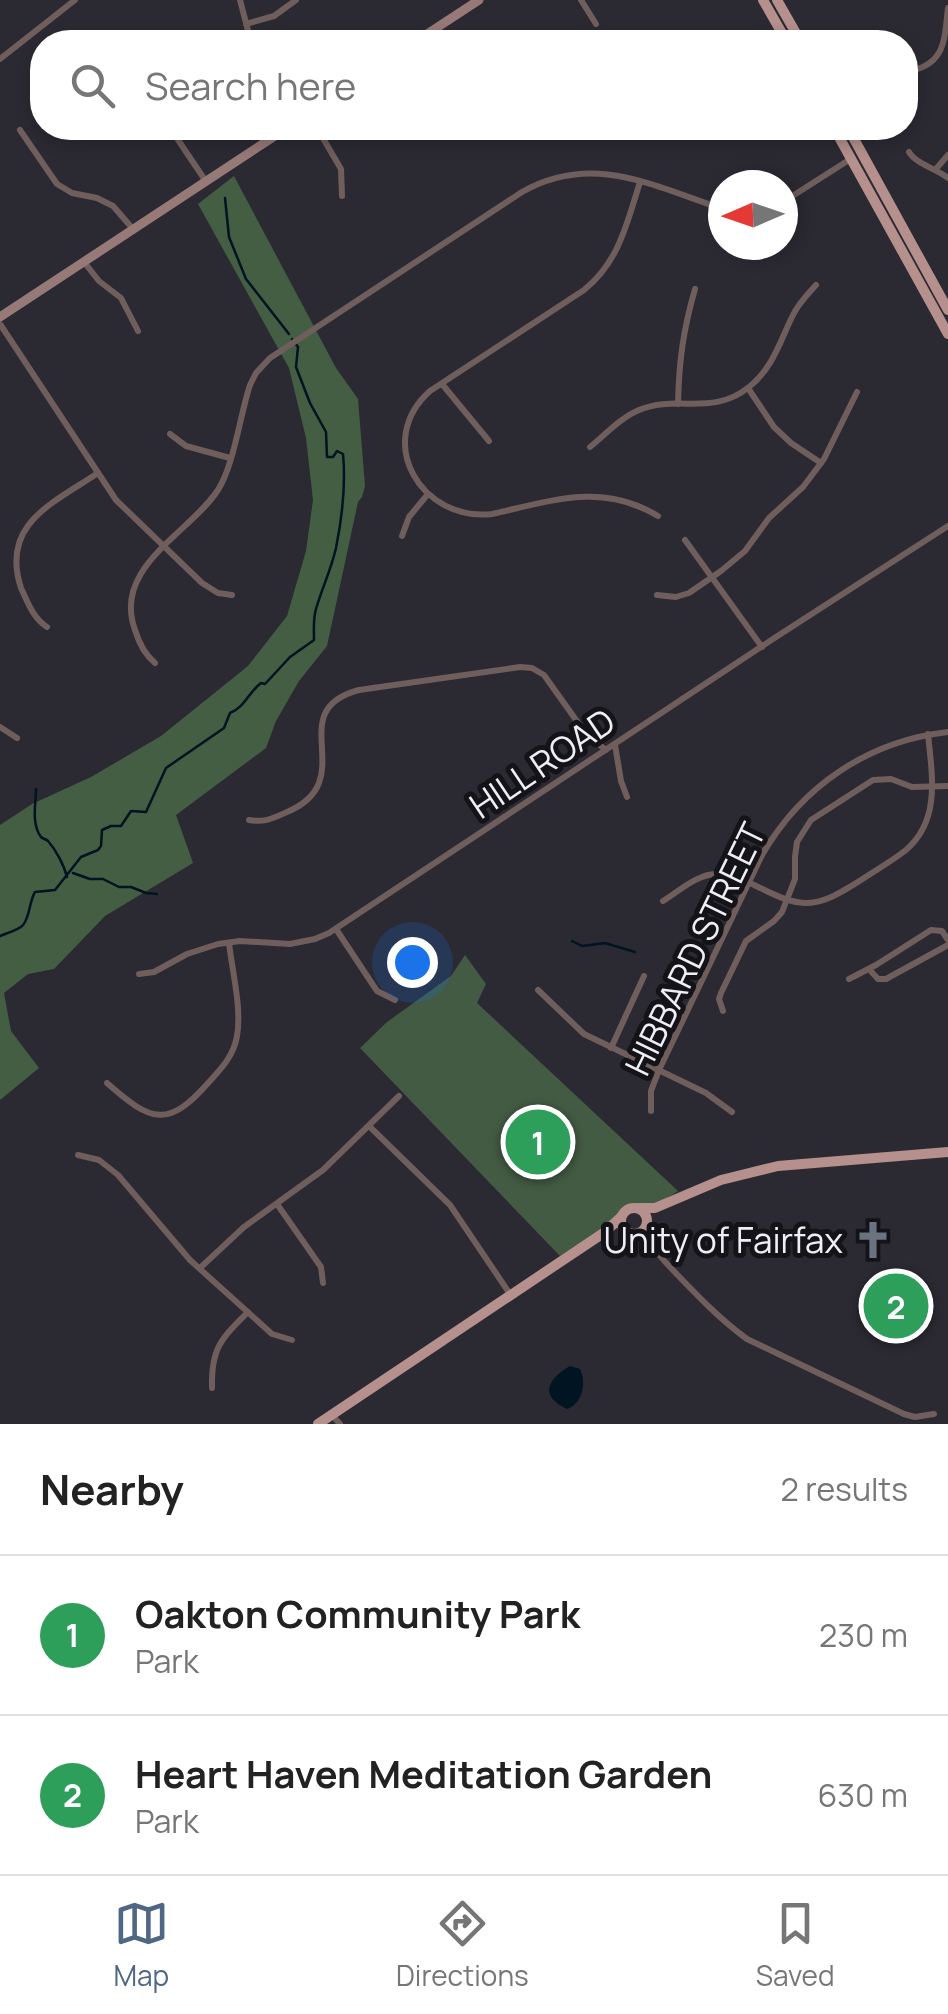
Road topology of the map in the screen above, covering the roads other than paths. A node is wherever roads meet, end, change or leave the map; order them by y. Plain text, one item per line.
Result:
1 (74, 0) edge
2 (240, 0) edge
3 (296, 0) edge
4 (479, 0) edge
5 (581, 0) edge
6 (763, 0) edge
7 (777, 0) edge
8 (948, 8) edge
9 (246, 24) junction
10 (596, 24) dead end
11 (37, 30) edge
12 (247, 30) edge
13 (437, 30) edge
14 (780, 30) edge
15 (794, 30) edge
16 (30, 36) edge
17 (0, 60) edge
18 (918, 68) edge
19 (20, 130) dead end
20 (178, 140) edge
21 (268, 140) edge
22 (324, 140) edge
23 (841, 140) edge
24 (855, 140) edge
25 (862, 152) junction
26 (909, 152) dead end
27 (948, 156) edge
28 (851, 159) junction
29 (936, 169) junction
30 (948, 178) edge
31 (205, 180) junction
32 (640, 182) junction
33 (798, 193) edge
34 (342, 196) dead end
35 (708, 204) edge
36 (133, 229) junction
37 (84, 262) junction
38 (816, 284) dead end
39 (695, 290) dead end
40 (948, 310) edge
41 (0, 320) edge
42 (138, 330) dead end
43 (948, 334) edge
44 (442, 384) junction
45 (748, 388) junction
46 (857, 392) dead end
47 (678, 404) junction
48 (170, 434) dead end
49 (489, 441) dead end
50 (590, 448) dead end
51 (230, 458) junction
52 (821, 463) junction
53 (98, 473) junction
54 (428, 494) junction
55 (658, 516) dead end
56 (948, 526) edge
57 (402, 536) dead end
58 (684, 540) dead end
59 (164, 547) junction
60 (712, 577) junction
61 (232, 594) dead end
62 (656, 595) dead end
63 (47, 627) dead end
64 (762, 648) junction
65 (155, 662) dead end
66 (0, 727) edge
67 (948, 732) edge
68 (928, 734) junction
69 (17, 738) dead end
70 (615, 744) junction
71 (606, 750) junction
72 (948, 786) edge
73 (932, 787) junction
74 (627, 797) dead end
75 (250, 820) dead end
76 (748, 883) junction
77 (788, 899) junction
78 (663, 901) dead end
79 (336, 929) junction
80 (228, 942) junction
81 (948, 943) edge
82 (869, 969) junction
83 (139, 974) dead end
84 (644, 976) dead end
85 (849, 979) dead end
86 (538, 990) dead end
87 (395, 1000) dead end
88 (723, 1011) dead end
89 (611, 1048) junction
90 (659, 1070) junction
91 (107, 1083) dead end
92 (399, 1096) dead end
93 (651, 1111) dead end
94 (732, 1112) dead end
95 (369, 1126) junction
96 (948, 1152) edge
97 (78, 1154) dead end
98 (684, 1197) junction
99 (277, 1204) junction
100 (639, 1208) junction
101 (621, 1216) junction
102 (646, 1224) junction
103 (631, 1233) junction
104 (650, 1244) junction
105 (563, 1260) junction
106 (200, 1268) junction
107 (324, 1283) dead end
108 (510, 1294) junction
109 (248, 1312) junction
110 (292, 1340) dead end
111 (212, 1388) dead end
112 (934, 1414) dead end
113 (336, 1419) edge
114 (318, 1424) edge

1 - 11 street
2 - 9 street
3 - 9 street
4 - 13 street
5 - 10 street
6 - 14 main road
7 - 15 main road
8 - 18 street
9 - 12 street
16 - 17 street
19 - 36 street
20 - 31 street
21 - 31 street
22 - 34 street
23 - 28 main road
24 - 25 main road
25 - 28 street
25 - 40 main road
26 - 29 street
27 - 29 street
28 - 33 street
28 - 43 main road
29 - 30 street
31 - 36 street
32 - 35 street
32 - 44 street
32 - 51 street
36 - 37 street
37 - 41 street
37 - 42 street
38 - 45 street
39 - 47 street
41 - 53 street
44 - 49 street
44 - 54 street
45 - 47 street
45 - 52 street
46 - 52 street
47 - 50 street
48 - 51 street
51 - 59 street
52 - 60 street
53 - 59 street
53 - 63 street
54 - 55 street
54 - 57 street
56 - 64 street, HILL ROAD
58 - 60 street
59 - 61 street
59 - 65 street
60 - 62 street
60 - 64 street
64 - 70 street, HILL ROAD
66 - 69 street
67 - 68 street, HIBBARD STREET
68 - 73 street
68 - 76 street, HIBBARD STREET
70 - 71 street, HILL ROAD
70 - 74 street
71 - 75 street
71 - 79 street, HILL ROAD
72 - 73 street
73 - 77 street
73 - 77 street
76 - 77 street
76 - 78 street
76 - 90 street, HIBBARD STREET
77 - 88 street
79 - 80 street, HILL ROAD
79 - 87 street
80 - 83 street, HILL ROAD
80 - 91 street
81 - 82 street
81 - 82 street
82 - 85 street
84 - 89 street
86 - 89 street
89 - 90 street
90 - 93 street, HIBBARD STREET
90 - 94 street
92 - 95 street
95 - 99 street
95 - 108 street
96 - 98 main road
97 - 106 street
98 - 100 main road
98 - 102 main road
99 - 106 street
99 - 107 street
100 - 101 main road
100 - 102 main road
101 - 103 main road
101 - 105 main road
102 - 103 main road
102 - 104 street
103 - 104 street
103 - 105 main road
104 - 112 street
105 - 108 main road
106 - 109 street
108 - 113 main road
109 - 110 street
109 - 111 street
113 - 114 main road

